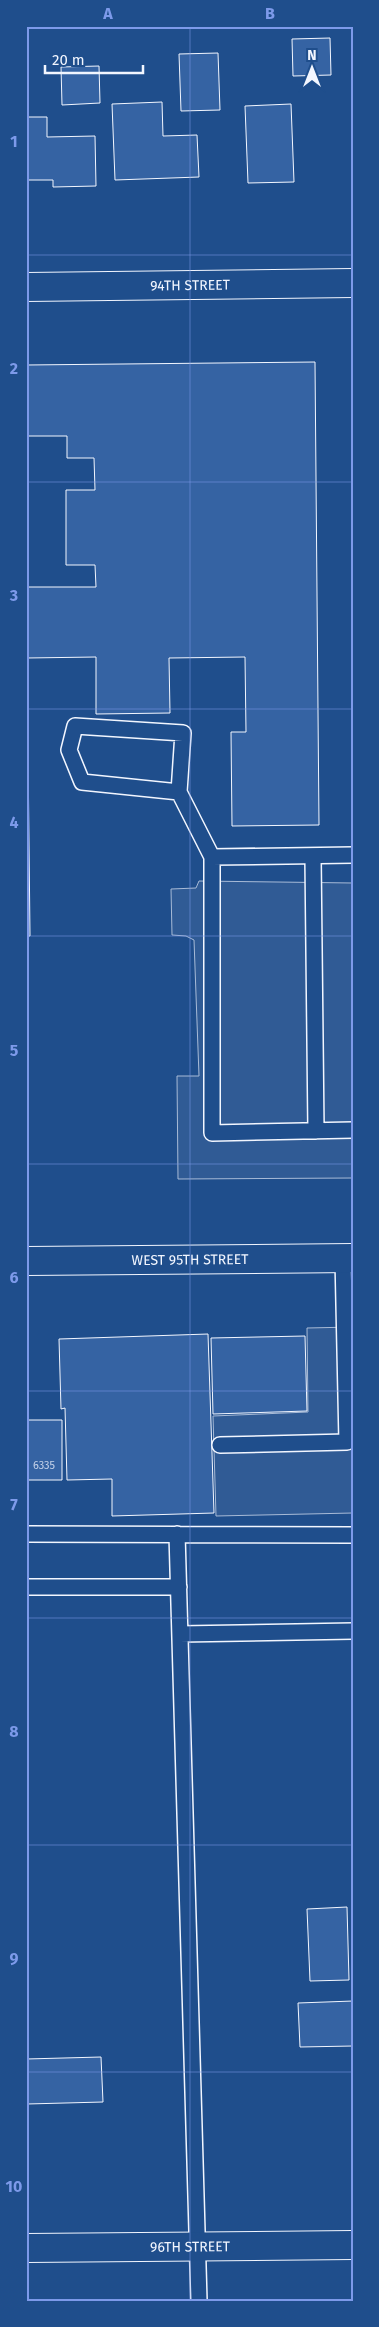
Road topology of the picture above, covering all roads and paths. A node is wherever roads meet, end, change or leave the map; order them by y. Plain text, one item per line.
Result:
1 (353, 283) edge
2 (26, 287) edge
3 (179, 792) junction
4 (353, 855) edge
5 (212, 857) junction
6 (313, 857) junction
7 (353, 1130) edge
8 (316, 1131) junction
9 (348, 1258) edge
10 (26, 1261) edge
11 (350, 1442) edge
12 (220, 1445) dead end
13 (26, 1534) edge
14 (177, 1534) junction
15 (353, 1535) edge
16 (179, 1586) junction
17 (26, 1587) edge
18 (353, 1631) edge
19 (180, 1634) junction
20 (353, 2245) edge
21 (197, 2246) junction
22 (26, 2248) edge
23 (199, 2301) edge

1 - 2 street, 94TH STREET
3 - 3 lane
3 - 5 lane
4 - 6 lane
5 - 6 lane
5 - 8 lane
6 - 8 lane
7 - 8 lane
9 - 10 street, WEST 95TH STREET
9 - 11 lane
11 - 12 lane
13 - 14 lane
14 - 15 lane
14 - 16 lane
16 - 17 lane
16 - 19 lane
18 - 19 lane
19 - 21 lane
20 - 21 street, 96TH STREET
21 - 22 street, 96TH STREET
21 - 23 lane

